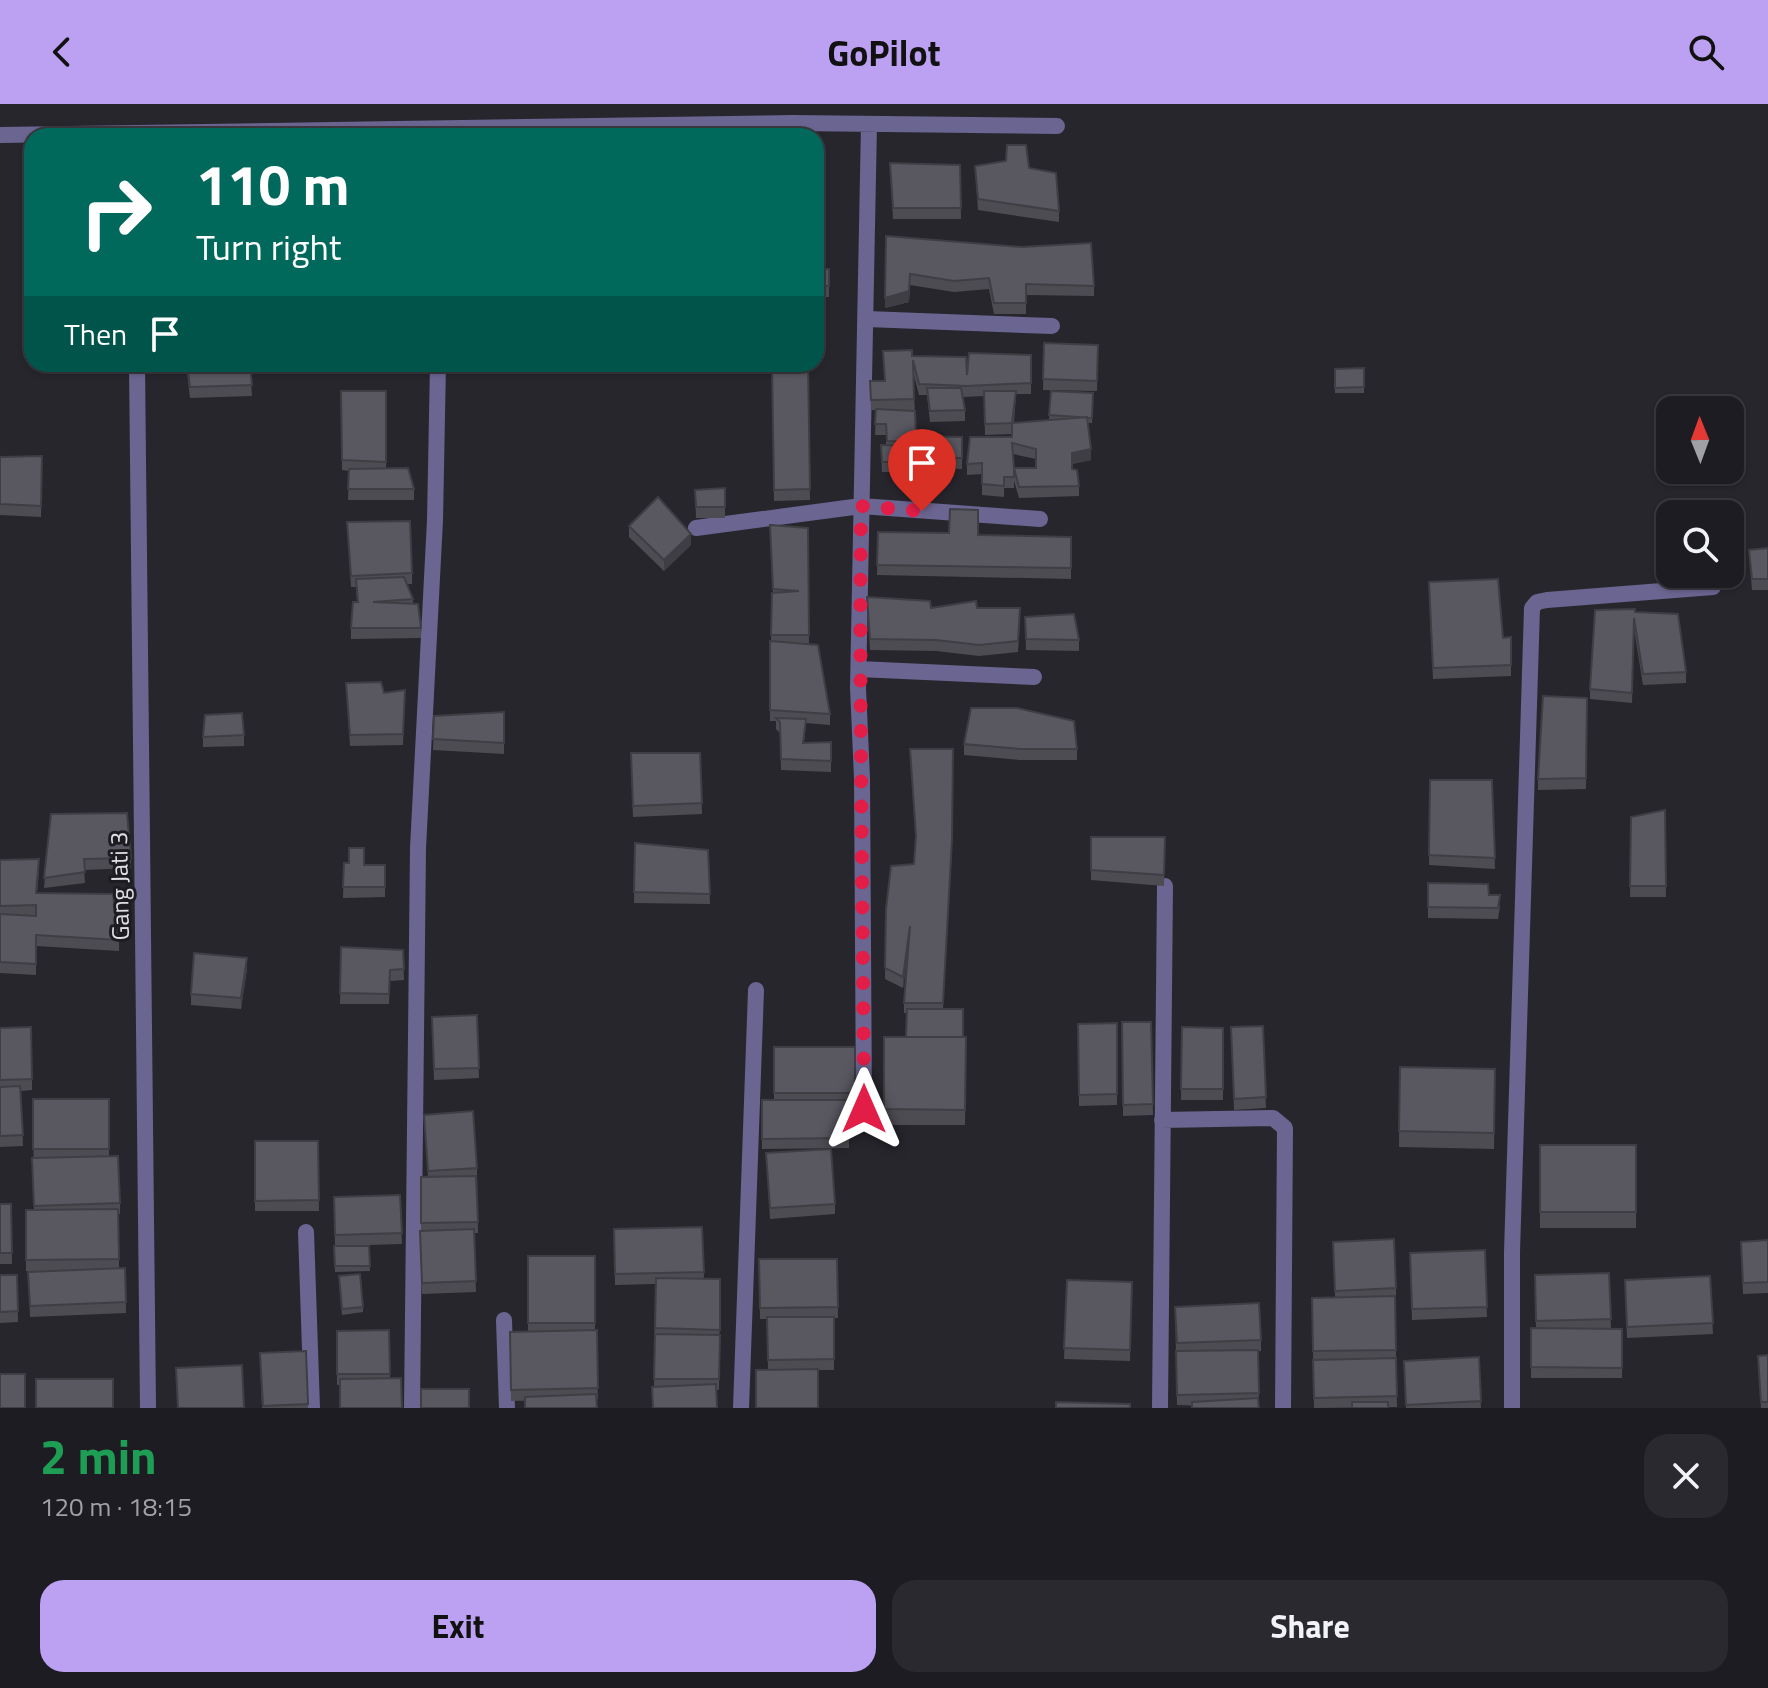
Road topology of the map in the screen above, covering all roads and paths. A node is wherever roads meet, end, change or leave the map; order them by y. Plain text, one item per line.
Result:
1 (869, 124) junction
2 (1057, 126) dead end
3 (656, 128) edge
4 (0, 135) edge
5 (24, 135) edge
6 (867, 319) junction
7 (1052, 326) dead end
8 (137, 372) edge
9 (438, 372) edge
10 (861, 506) junction
11 (1040, 519) dead end
12 (696, 528) dead end
13 (1700, 588) edge
14 (859, 669) junction
15 (1034, 677) dead end
16 (1165, 886) edge
17 (756, 990) dead end
18 (864, 1109) dead end
19 (1162, 1120) junction
20 (306, 1232) dead end
21 (504, 1320) dead end
22 (148, 1408) edge
23 (312, 1408) edge
24 (412, 1408) edge
25 (507, 1408) edge
26 (741, 1408) edge
27 (1160, 1408) edge
28 (1283, 1408) edge
29 (1512, 1408) edge

1 - 2 street
1 - 3 street
1 - 6 street
4 - 5 street
6 - 7 street
6 - 10 street
8 - 22 street, Gang Jati 3
9 - 24 street
10 - 11 street
10 - 12 street
10 - 14 street
13 - 29 street
14 - 15 street
14 - 18 street
16 - 19 street
17 - 26 street
19 - 27 street
19 - 28 street
20 - 23 street
21 - 25 street

